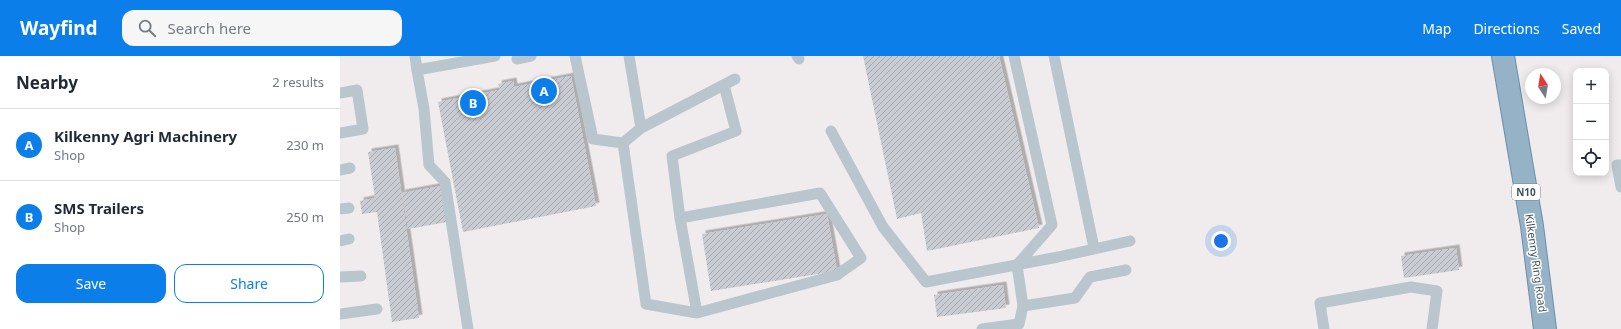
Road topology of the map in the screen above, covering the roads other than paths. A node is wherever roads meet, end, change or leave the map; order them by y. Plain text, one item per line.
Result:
1 (415, 56) edge
2 (495, 56) edge
3 (531, 56) edge
4 (575, 56) edge
5 (629, 56) edge
6 (1014, 56) edge
7 (1054, 56) edge
8 (1503, 56) edge
9 (517, 59) dead end
10 (417, 70) junction
11 (735, 79) dead end
12 (724, 85) junction
13 (340, 93) edge
14 (641, 128) junction
15 (831, 131) dead end
16 (340, 133) edge
17 (624, 143) junction
18 (1621, 165) edge
19 (1621, 187) edge
20 (680, 218) junction
21 (1130, 240) dead end
22 (1094, 248) junction
23 (1017, 265) junction
24 (1126, 270) dead end
25 (361, 276) dead end
26 (340, 277) edge
27 (1023, 306) junction
28 (377, 309) dead end
29 (697, 313) junction
30 (340, 314) edge
31 (468, 329) edge
32 (982, 329) edge
33 (1324, 329) edge
34 (1432, 329) edge
35 (1545, 329) edge

1 - 10 lane
2 - 10 lane
3 - 9 lane
4 - 17 lane
5 - 14 lane
6 - 23 lane
7 - 22 lane
8 - 35 highway, Kilkenny Ring Road / N10
10 - 31 lane
11 - 12 lane
12 - 14 lane
12 - 20 lane
13 - 16 lane
14 - 17 lane
15 - 23 lane
17 - 29 lane
18 - 19 lane
20 - 29 lane
20 - 29 lane
21 - 22 lane
22 - 23 lane
23 - 27 lane
24 - 27 lane
25 - 26 lane
27 - 32 lane
28 - 30 lane
33 - 34 lane

